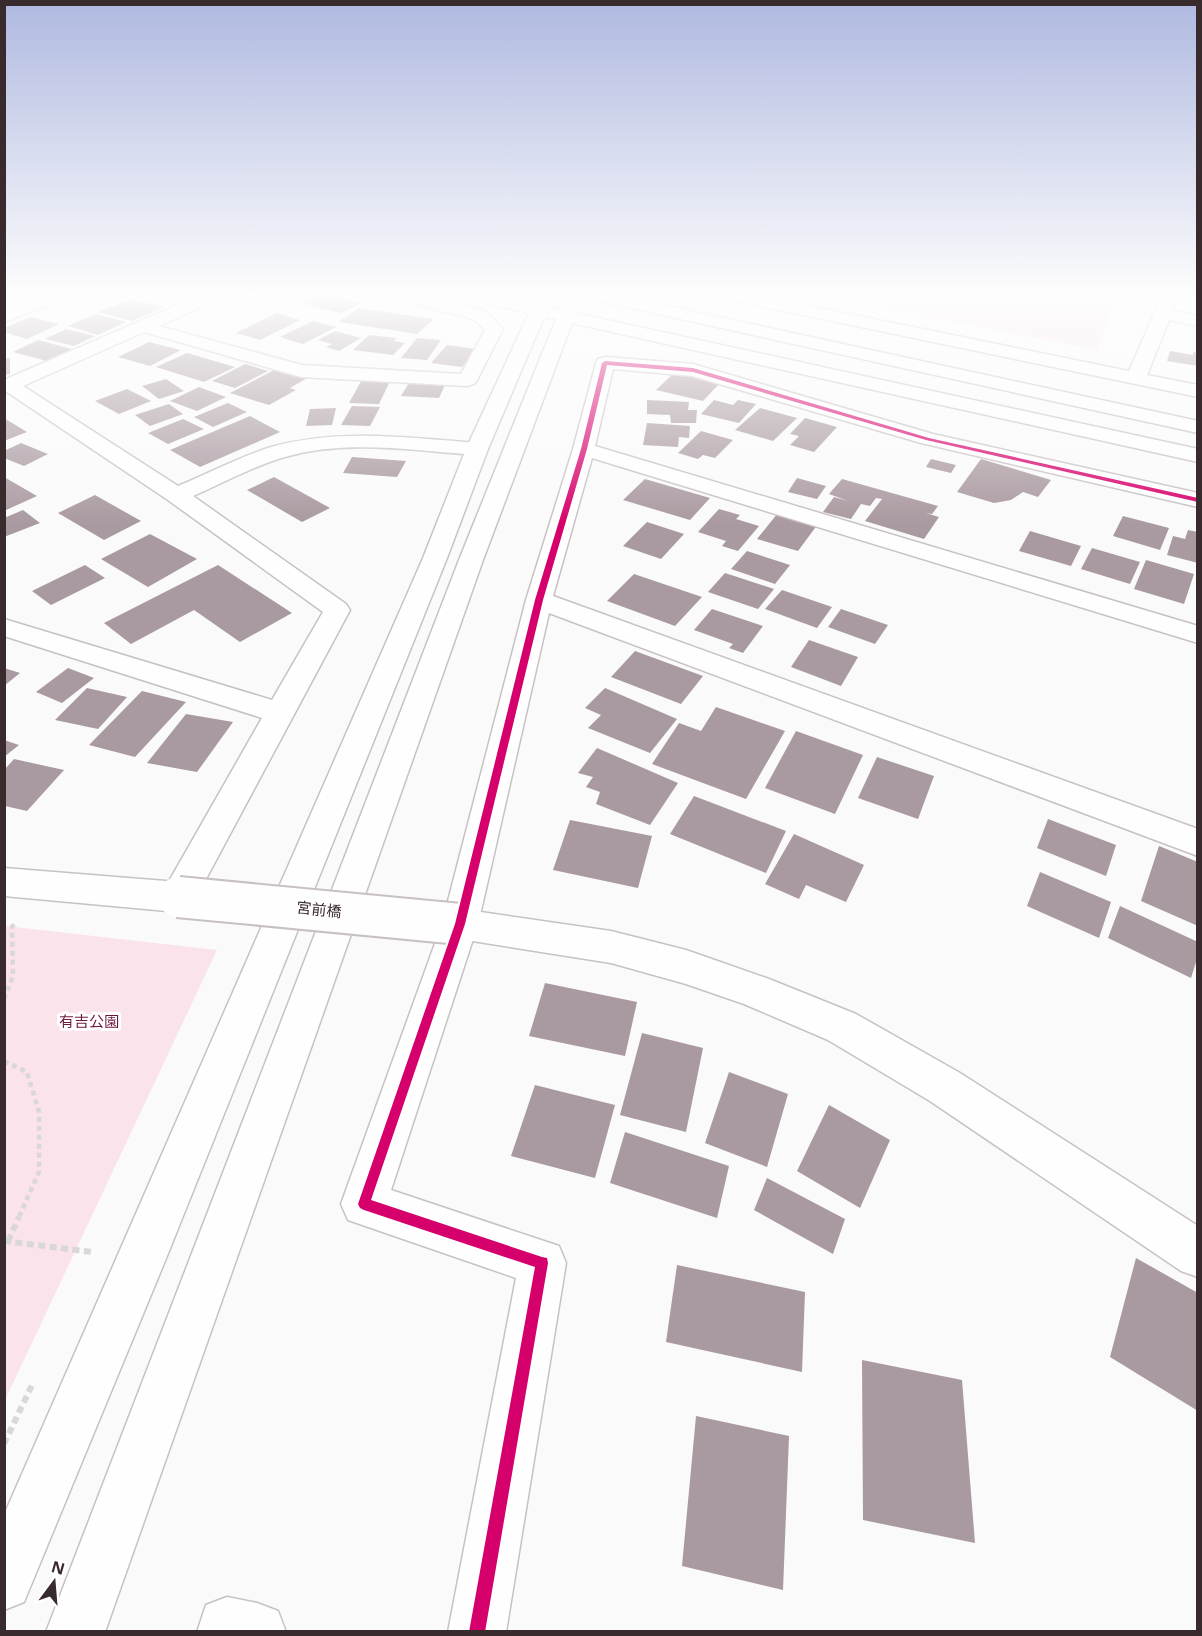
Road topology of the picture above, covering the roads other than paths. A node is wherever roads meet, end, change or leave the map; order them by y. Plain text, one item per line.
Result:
1 (40, 372) edge
2 (323, 372) edge
3 (471, 372) edge
4 (511, 372) edge
5 (544, 372) edge
6 (603, 372) edge
7 (701, 372) edge
8 (817, 372) edge
9 (867, 372) edge
10 (948, 372) edge
11 (1003, 372) edge
12 (1109, 372) edge
13 (1138, 372) edge
14 (1136, 378) junction
15 (8, 386) edge
16 (1197, 391) edge
17 (1197, 415) edge
18 (1197, 427) edge
19 (1197, 445) edge
20 (477, 449) junction
21 (584, 449) junction
22 (1197, 456) edge
23 (176, 495) junction
24 (1197, 500) edge
25 (539, 600) junction
26 (4, 627) edge
27 (1197, 635) edge
28 (279, 712) junction
29 (1197, 843) edge
30 (4, 882) edge
31 (178, 897) junction
32 (460, 924) junction
33 (1197, 1254) edge
34 (4, 1582) edge
35 (75, 1632) edge
36 (226, 1632) edge
37 (258, 1632) edge
38 (477, 1632) edge

1 - 15 street
2 - 3 street
4 - 20 street
5 - 35 street
6 - 21 street
7 - 24 street
8 - 22 street
9 - 19 street
10 - 18 street
11 - 17 street
12 - 14 street
13 - 14 street
14 - 16 street
15 - 23 street
20 - 23 street
20 - 34 street
21 - 25 street
21 - 27 street
23 - 28 street
25 - 29 street
25 - 32 street
26 - 28 street
28 - 31 street
30 - 31 street, 宮前橋
31 - 32 street, 宮前橋, bridge
32 - 33 street, 宮前橋
32 - 38 street
36 - 37 street

